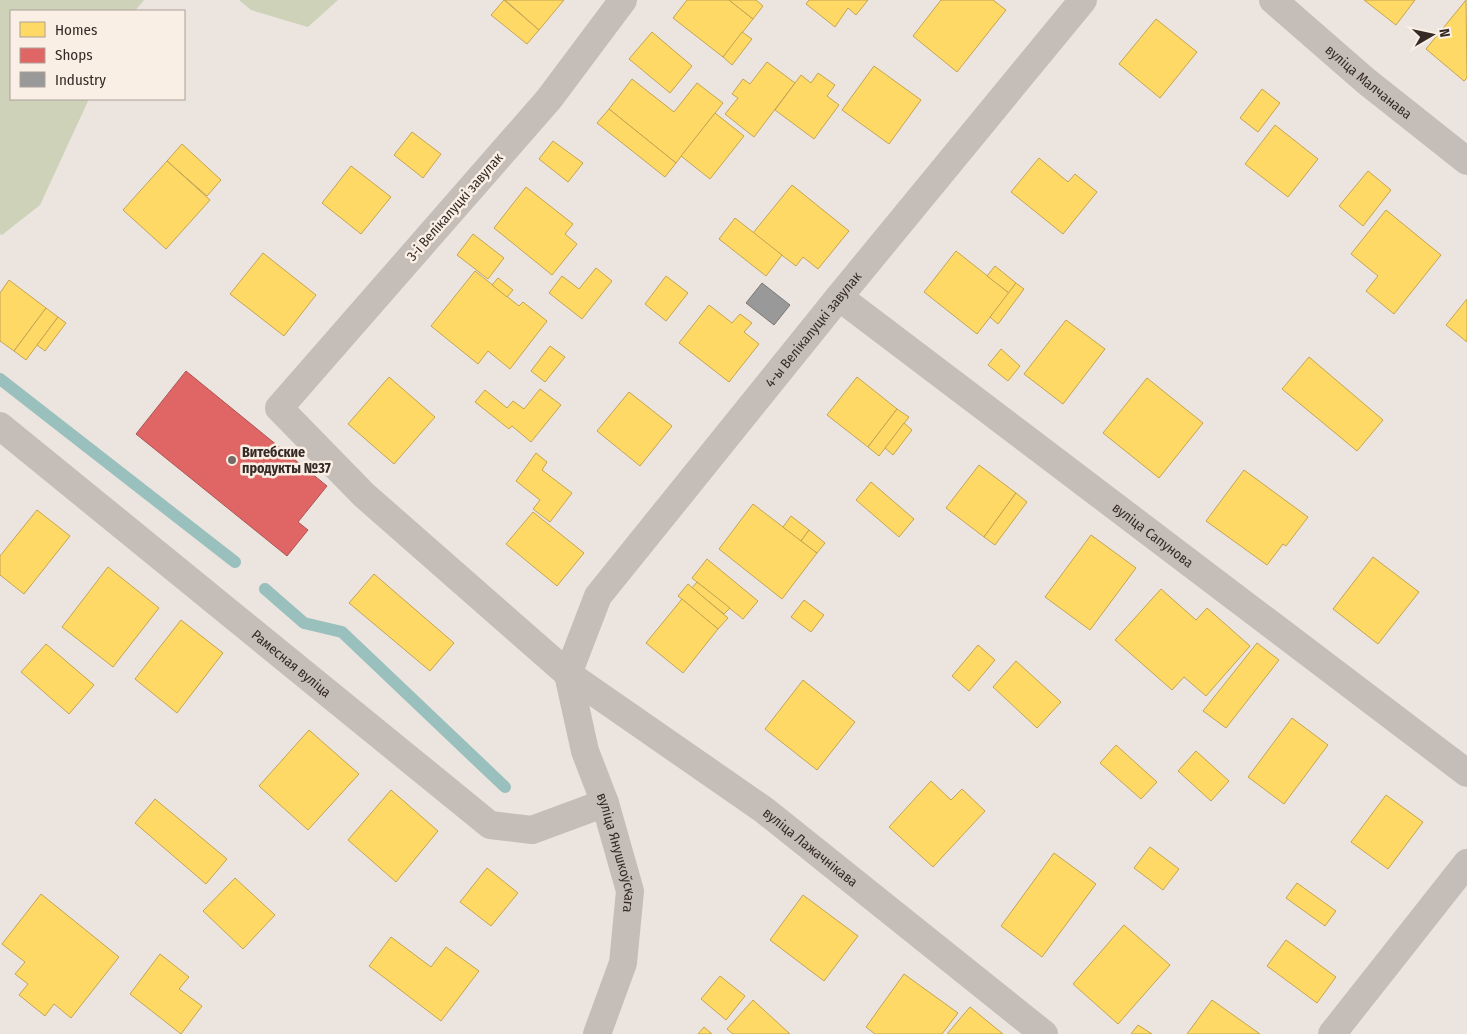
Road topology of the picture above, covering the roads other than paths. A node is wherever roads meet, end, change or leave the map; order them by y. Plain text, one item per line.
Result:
1 (623, 0) edge
2 (1084, 0) edge
3 (1273, 0) edge
4 (1467, 161) edge
5 (839, 298) junction
6 (279, 408) joint
7 (0, 426) edge
8 (568, 674) junction
9 (1467, 773) edge
10 (605, 803) junction
11 (1467, 863) edge
12 (597, 1034) edge
13 (1044, 1034) edge
14 (1332, 1034) edge

1 - 6 street, 3-і Велікалуцкі завулак
2 - 5 street, 4-ы Велікалуцкі завулак
3 - 4 street, вуліца Малчанава
5 - 8 street, 4-ы Велікалуцкі завулак
5 - 9 street, вуліца Сапунова
6 - 8 street, вуліца Лажачнікава
7 - 10 street, Рамесная вуліца
8 - 10 street, вуліца Янушкоўскага
8 - 13 street, вуліца Лажачнікава
10 - 12 street, вуліца Янушкоўскага
11 - 14 street

